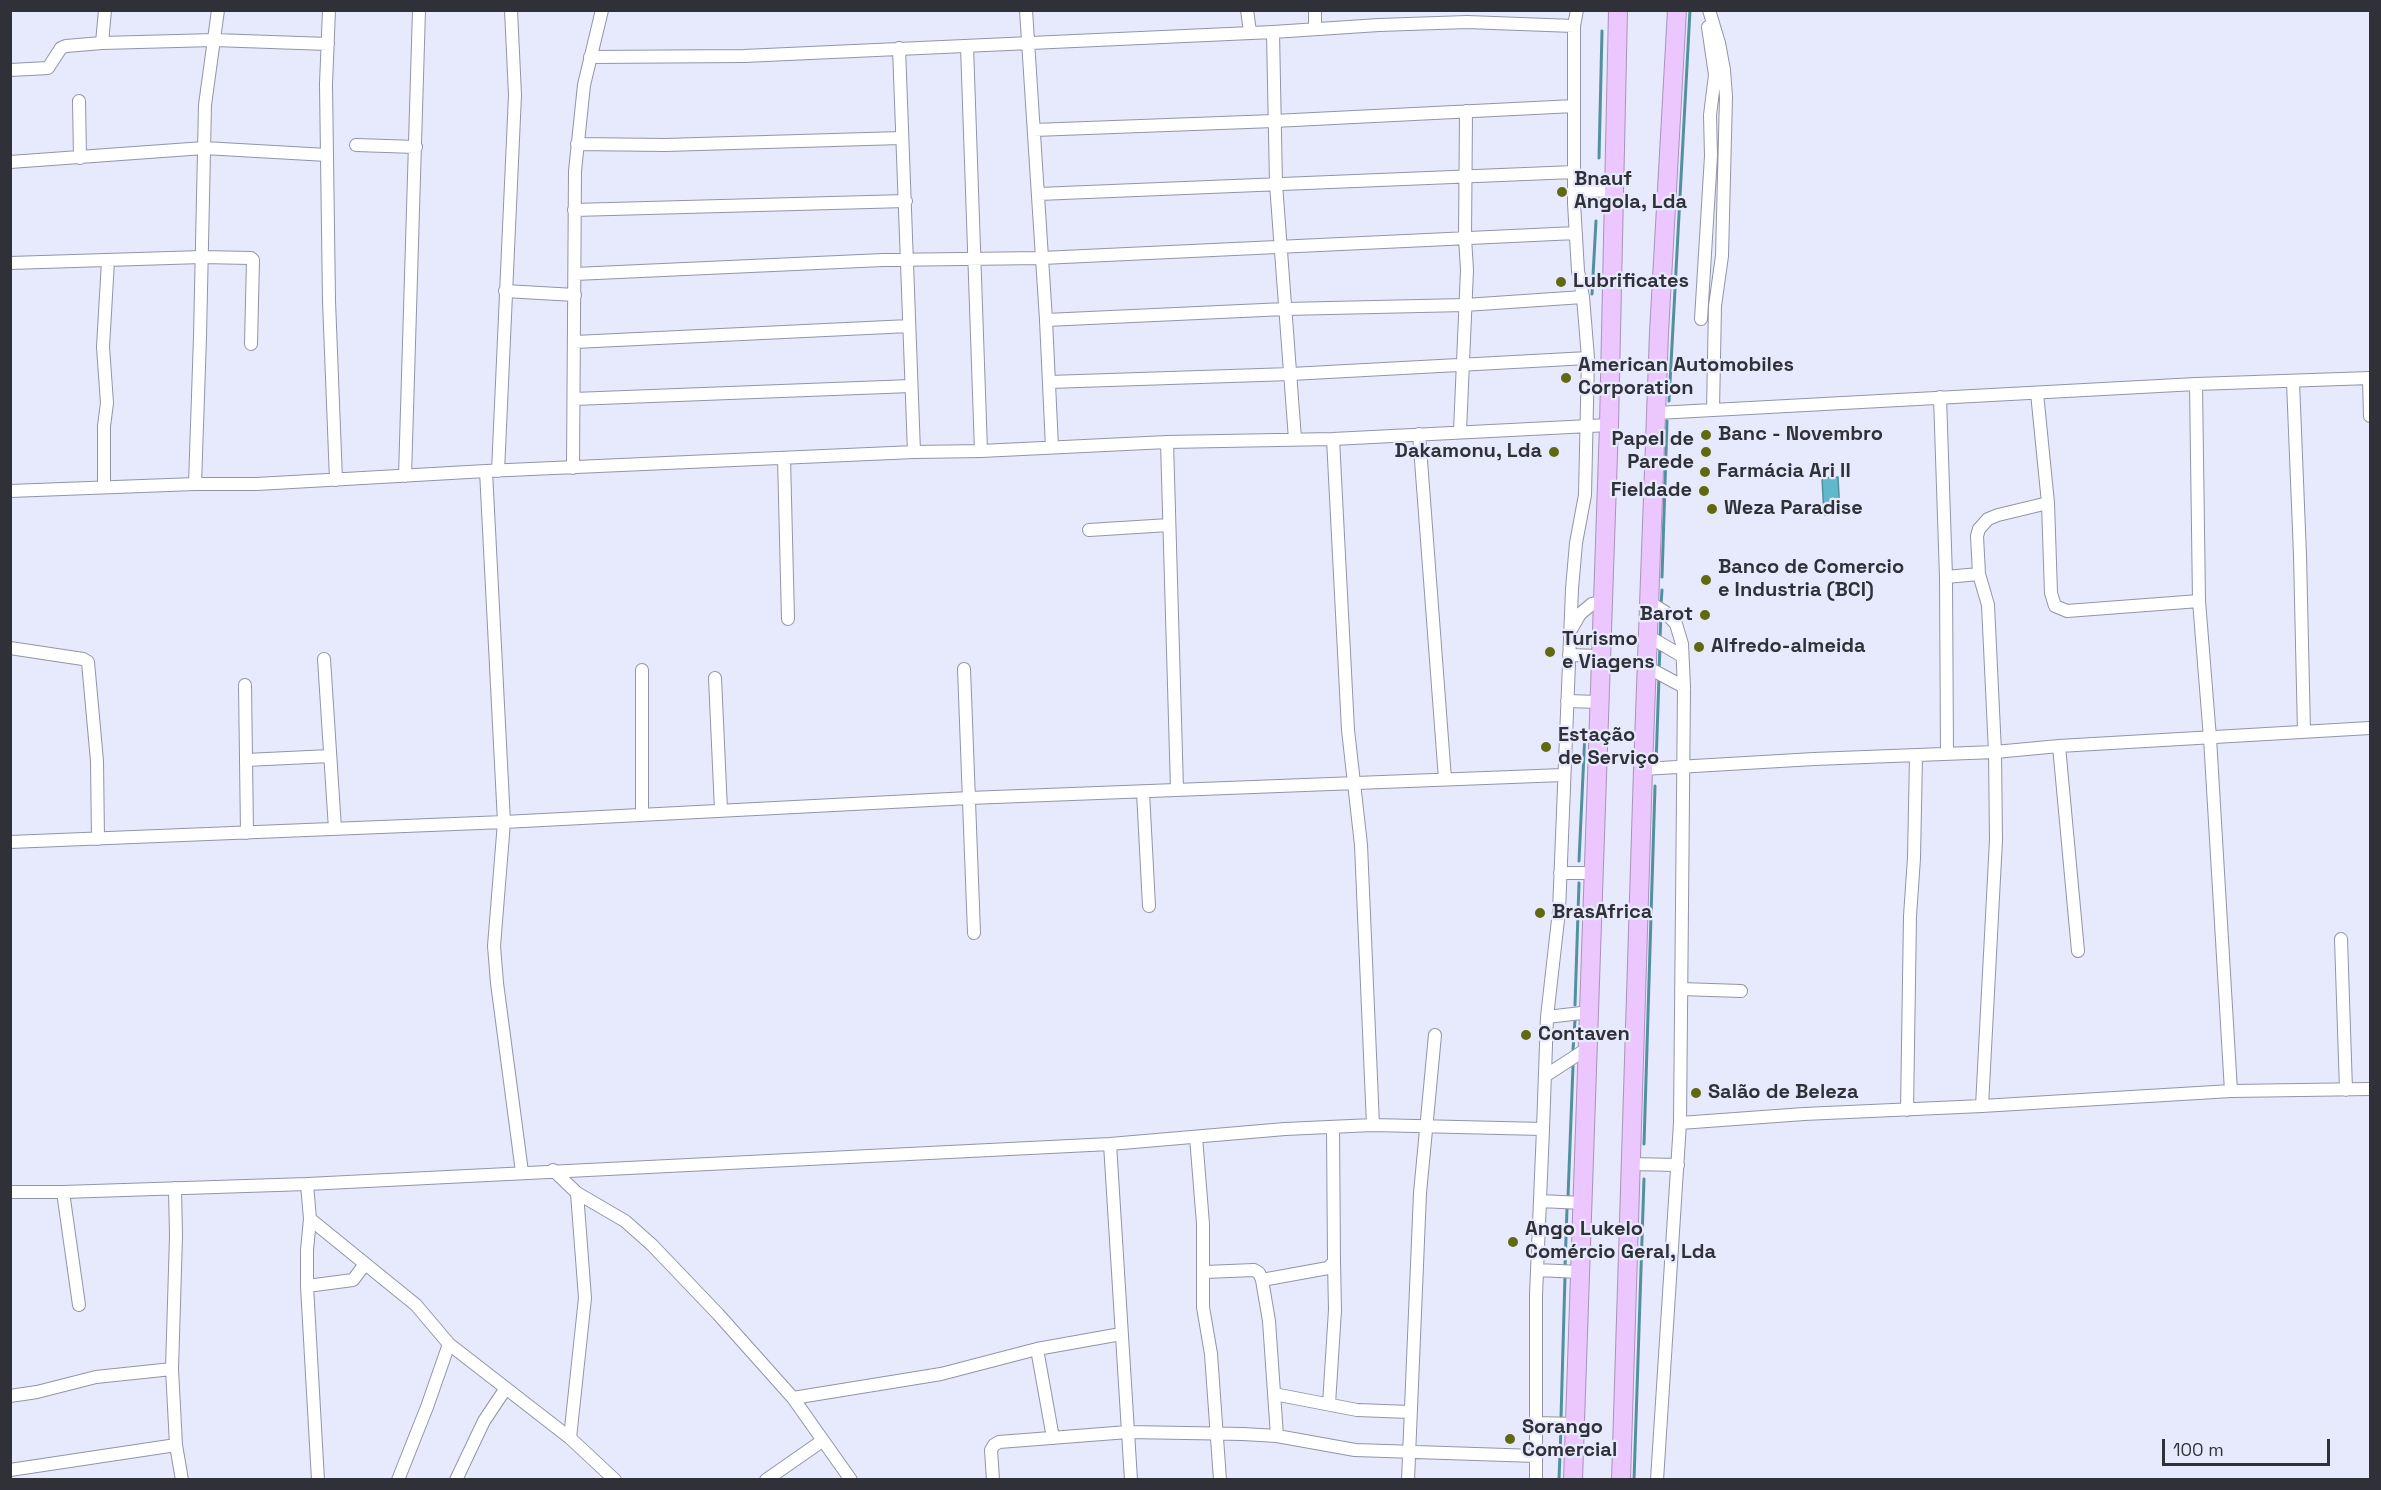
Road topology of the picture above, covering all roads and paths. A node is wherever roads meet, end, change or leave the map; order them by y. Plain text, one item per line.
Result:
1 (105, 10) edge
2 (218, 10) edge
3 (329, 10) edge
4 (419, 10) edge
5 (511, 10) edge
6 (602, 10) edge
7 (1026, 10) edge
8 (1247, 10) edge
9 (1315, 10) edge
10 (1577, 10) edge
11 (1618, 10) edge
12 (1677, 10) edge
13 (1707, 10) edge
14 (1717, 10) edge
15 (1467, 16) edge
16 (1574, 26) junction
17 (1315, 28) junction
18 (1250, 32) junction
19 (1273, 32) junction
20 (1716, 33) junction
21 (214, 40) junction
22 (102, 43) junction
23 (328, 44) junction
24 (1028, 44) junction
25 (967, 46) junction
26 (898, 48) junction
27 (590, 57) junction
28 (10, 70) edge
29 (79, 101) dead end
30 (1574, 106) junction
31 (1466, 111) junction
32 (1274, 121) junction
33 (1034, 130) junction
34 (901, 138) junction
35 (577, 144) junction
36 (356, 145) dead end
37 (416, 147) junction
38 (204, 148) junction
39 (327, 155) junction
40 (80, 158) junction
41 (10, 162) edge
42 (1574, 172) junction
43 (1465, 177) junction
44 (1276, 184) junction
45 (1574, 190) junction
46 (1615, 191) junction
47 (1039, 194) junction
48 (906, 201) junction
49 (574, 210) junction
50 (1576, 233) junction
51 (1465, 238) junction
52 (1282, 246) junction
53 (202, 257) junction
54 (1042, 258) junction
55 (976, 259) junction
56 (906, 260) junction
57 (108, 261) junction
58 (10, 263) edge
59 (575, 274) junction
60 (506, 291) junction
61 (575, 295) junction
62 (1582, 297) junction
63 (1465, 305) junction
64 (1284, 309) junction
65 (1701, 319) dead end
66 (1046, 320) junction
67 (909, 326) junction
68 (574, 342) junction
69 (251, 344) dead end
70 (1588, 358) junction
71 (1462, 364) junction
72 (1291, 374) junction
73 (2370, 378) edge
74 (1050, 382) junction
75 (2293, 382) junction
76 (2196, 384) junction
77 (911, 386) junction
78 (2037, 393) junction
79 (1940, 396) junction
80 (574, 399) junction
81 (1713, 410) junction
82 (1657, 413) junction
83 (2370, 416) edge
84 (1587, 425) junction
85 (1609, 425) junction
86 (1460, 431) junction
87 (1419, 434) junction
88 (1295, 439) junction
89 (1333, 439) junction
90 (1167, 442) junction
91 (1052, 447) junction
92 (981, 451) junction
93 (914, 452) junction
94 (783, 458) junction
95 (573, 468) junction
96 (492, 471) junction
97 (405, 476) junction
98 (336, 480) junction
99 (195, 484) junction
100 (104, 486) junction
101 (10, 491) edge
102 (2048, 502) junction
103 (1169, 525) junction
104 (1089, 530) dead end
105 (1979, 574) junction
106 (1946, 576) junction
107 (2199, 601) junction
108 (1603, 602) junction
109 (1650, 602) junction
110 (788, 619) dead end
111 (1570, 635) junction
112 (1648, 636) junction
113 (10, 648) edge
114 (1569, 655) junction
115 (1601, 656) junction
116 (1682, 656) junction
117 (324, 659) dead end
118 (1647, 667) junction
119 (964, 669) dead end
120 (642, 670) dead end
121 (715, 678) dead end
122 (245, 685) dead end
123 (1684, 687) junction
124 (1567, 701) junction
125 (1599, 702) junction
126 (2370, 728) edge
127 (2304, 732) junction
128 (2210, 738) junction
129 (2059, 746) junction
130 (1995, 752) junction
131 (1947, 754) junction
132 (330, 756) junction
133 (1916, 756) junction
134 (246, 760) junction
135 (1683, 768) junction
136 (1643, 769) junction
137 (1563, 775) junction
138 (1445, 779) junction
139 (1355, 783) junction
140 (1177, 789) junction
141 (1143, 792) junction
142 (969, 798) junction
143 (721, 810) junction
144 (642, 814) junction
145 (504, 822) junction
146 (335, 829) junction
147 (247, 833) junction
148 (98, 839) junction
149 (10, 842) edge
150 (1560, 873) junction
151 (1594, 873) junction
152 (1149, 906) dead end
153 (974, 933) dead end
154 (2341, 939) dead end
155 (2078, 951) dead end
156 (1681, 989) junction
157 (1741, 991) dead end
158 (1590, 1012) junction
159 (1547, 1017) junction
160 (1435, 1035) dead end
161 (1588, 1048) junction
162 (1545, 1076) junction
163 (2370, 1089) edge
164 (2346, 1090) junction
165 (2231, 1091) junction
166 (1982, 1106) junction
167 (1907, 1110) junction
168 (1680, 1123) junction
169 (1373, 1125) junction
170 (1334, 1127) junction
171 (1426, 1127) junction
172 (1543, 1130) junction
173 (1196, 1137) junction
174 (1110, 1144) junction
175 (1630, 1164) junction
176 (1678, 1166) junction
177 (553, 1170) junction
178 (522, 1172) junction
179 (307, 1184) junction
180 (175, 1188) junction
181 (10, 1192) edge
182 (63, 1192) junction
183 (578, 1193) junction
184 (1540, 1201) junction
185 (1582, 1203) junction
186 (310, 1219) junction
187 (1334, 1262) junction
188 (365, 1264) junction
189 (1537, 1270) junction
190 (1205, 1272) junction
191 (1580, 1272) junction
192 (1262, 1280) junction
193 (308, 1286) junction
194 (79, 1305) dead end
195 (1121, 1334) junction
196 (449, 1344) junction
197 (1037, 1349) junction
198 (172, 1369) junction
199 (506, 1388) junction
200 (1274, 1394) junction
201 (10, 1396) edge
202 (793, 1398) junction
203 (1329, 1404) junction
204 (1410, 1412) junction
205 (1536, 1423) junction
206 (1575, 1424) junction
207 (1128, 1432) junction
208 (1217, 1434) junction
209 (1277, 1436) junction
210 (570, 1438) junction
211 (1053, 1438) junction
212 (822, 1441) junction
213 (176, 1445) junction
214 (1408, 1450) junction
215 (1536, 1456) junction
216 (10, 1470) edge
217 (182, 1479) edge
218 (318, 1479) edge
219 (398, 1479) edge
220 (456, 1479) edge
221 (615, 1479) edge
222 (766, 1479) edge
223 (851, 1479) edge
224 (993, 1479) edge
225 (1131, 1479) edge
226 (1220, 1479) edge
227 (1408, 1479) edge
228 (1536, 1479) edge
229 (1573, 1479) edge
230 (1621, 1479) edge
231 (1657, 1479) edge

1 - 22 street
2 - 21 street
3 - 23 street
4 - 37 street
5 - 60 street
6 - 27 street
7 - 24 street
8 - 18 street
9 - 17 street
10 - 16 street
11 - 46 highway
12 - 82 highway
13 - 20 street
13 - 65 street
14 - 20 street
15 - 16 street
15 - 17 street
16 - 30 street
17 - 19 street
18 - 19 street
18 - 24 street
19 - 32 street
20 - 81 street
21 - 22 street
21 - 23 street
21 - 38 street
22 - 28 street
23 - 39 street
24 - 25 street
24 - 33 street
25 - 26 street
25 - 55 street
26 - 27 street
26 - 34 street
27 - 35 street
29 - 40 street
30 - 31 street
30 - 42 street
31 - 32 street
31 - 43 street
32 - 33 street
32 - 44 street
33 - 47 street
34 - 35 street
34 - 48 street
35 - 49 street
36 - 37 street
37 - 97 street
38 - 39 street
38 - 40 street
38 - 53 street
39 - 98 street
40 - 41 street
42 - 43 street
42 - 45 street
43 - 44 street
43 - 51 street
44 - 47 street
44 - 52 street
45 - 46 street
45 - 50 street
46 - 85 highway
47 - 54 street
48 - 49 street
48 - 56 street
49 - 59 street
50 - 51 street
50 - 62 street
51 - 52 street
51 - 63 street
52 - 54 street
52 - 64 street
53 - 57 street
53 - 69 street
53 - 99 street
54 - 55 street
54 - 66 street
55 - 56 street
55 - 92 street
56 - 59 street
56 - 67 street
57 - 58 street
57 - 100 street
59 - 61 street
60 - 61 street
60 - 96 street
61 - 68 street
62 - 63 street
62 - 70 street
63 - 64 street
63 - 71 street
64 - 66 street
64 - 72 street
66 - 74 street
67 - 68 street
67 - 77 street
68 - 80 street
70 - 71 street
70 - 84 street
71 - 72 street
71 - 86 street
72 - 74 street
72 - 88 street
73 - 75 street
73 - 83 street
74 - 91 street
75 - 76 street
75 - 127 street
76 - 78 street
76 - 107 street
77 - 80 street
77 - 93 street
78 - 79 street
78 - 102 street
79 - 81 street
79 - 106 street
80 - 95 street
81 - 82 street
82 - 109 highway
84 - 85 street
84 - 86 street
84 - 111 street
85 - 108 highway
86 - 87 street
87 - 89 street
87 - 138 street
88 - 89 street
88 - 90 street
89 - 139 street
90 - 91 street
90 - 103 street
91 - 92 street
92 - 93 street
93 - 94 street
94 - 95 street
94 - 110 street
95 - 96 street
96 - 97 street
96 - 145 street
97 - 98 street
98 - 99 street
99 - 100 street
100 - 101 street
102 - 105 street
102 - 107 street
103 - 104 street
103 - 140 street
105 - 106 street
105 - 130 street
106 - 131 street
107 - 128 street
108 - 111 street
108 - 115 highway
109 - 112 highway
109 - 116 street
111 - 114 street
112 - 116 street
112 - 118 highway
113 - 148 street
114 - 115 street
114 - 124 street
115 - 125 highway
116 - 123 street
117 - 132 street
118 - 123 street
118 - 136 highway
119 - 142 street
120 - 144 street
121 - 143 street
122 - 134 street
123 - 135 street
124 - 125 street
124 - 137 street
125 - 151 highway
126 - 127 street
127 - 128 street
128 - 129 street
128 - 165 street
129 - 130 street
129 - 155 street
130 - 131 street
130 - 166 street
131 - 133 street
132 - 134 street
132 - 146 street
133 - 135 street
133 - 167 street
134 - 147 street
135 - 136 street
135 - 156 street
136 - 175 highway
137 - 138 street
137 - 150 street
138 - 139 street
139 - 140 street
139 - 169 street
140 - 141 street
141 - 142 street
141 - 152 street
142 - 143 street
142 - 153 street
143 - 144 street
144 - 145 street
145 - 146 street
145 - 178 street
146 - 147 street
147 - 148 street
148 - 149 street
150 - 151 street
150 - 159 street
151 - 158 highway
154 - 164 street
156 - 157 street
156 - 168 street
158 - 159 street
158 - 161 highway
159 - 162 street
160 - 171 street
161 - 162 street
161 - 185 highway
162 - 172 street
163 - 164 street
164 - 165 street
165 - 166 street
166 - 167 street
167 - 168 street
168 - 176 street
169 - 170 street
169 - 171 street
170 - 173 street
170 - 187 street
171 - 172 street
171 - 204 street
172 - 184 street
173 - 174 street
173 - 190 street
174 - 177 street
174 - 195 street
175 - 176 street
175 - 230 highway
176 - 231 street
177 - 178 street
177 - 183 street
178 - 179 street
179 - 180 street
179 - 186 street
180 - 182 street
180 - 198 street
181 - 182 street
182 - 194 street
183 - 202 street
183 - 210 street
184 - 185 street
184 - 189 street
185 - 191 highway
186 - 188 street
186 - 193 street
187 - 192 street
187 - 203 street
188 - 193 street
188 - 196 street
189 - 191 street
189 - 205 street
190 - 192 street
190 - 208 street
191 - 206 highway
192 - 200 street
193 - 218 street
195 - 197 street
195 - 207 street
196 - 199 street
196 - 219 street
197 - 202 street
197 - 211 street
198 - 201 street
198 - 213 street
199 - 210 street
199 - 220 street
200 - 203 street
200 - 209 street
202 - 212 street
203 - 204 street
204 - 214 street
205 - 206 street
205 - 215 street
206 - 229 highway
207 - 208 street
207 - 211 street
207 - 225 street
208 - 209 street
208 - 226 street
209 - 214 street
210 - 221 street
211 - 224 street
212 - 222 street
212 - 223 street
213 - 216 street
213 - 217 street
214 - 215 street
214 - 227 street
215 - 228 street

